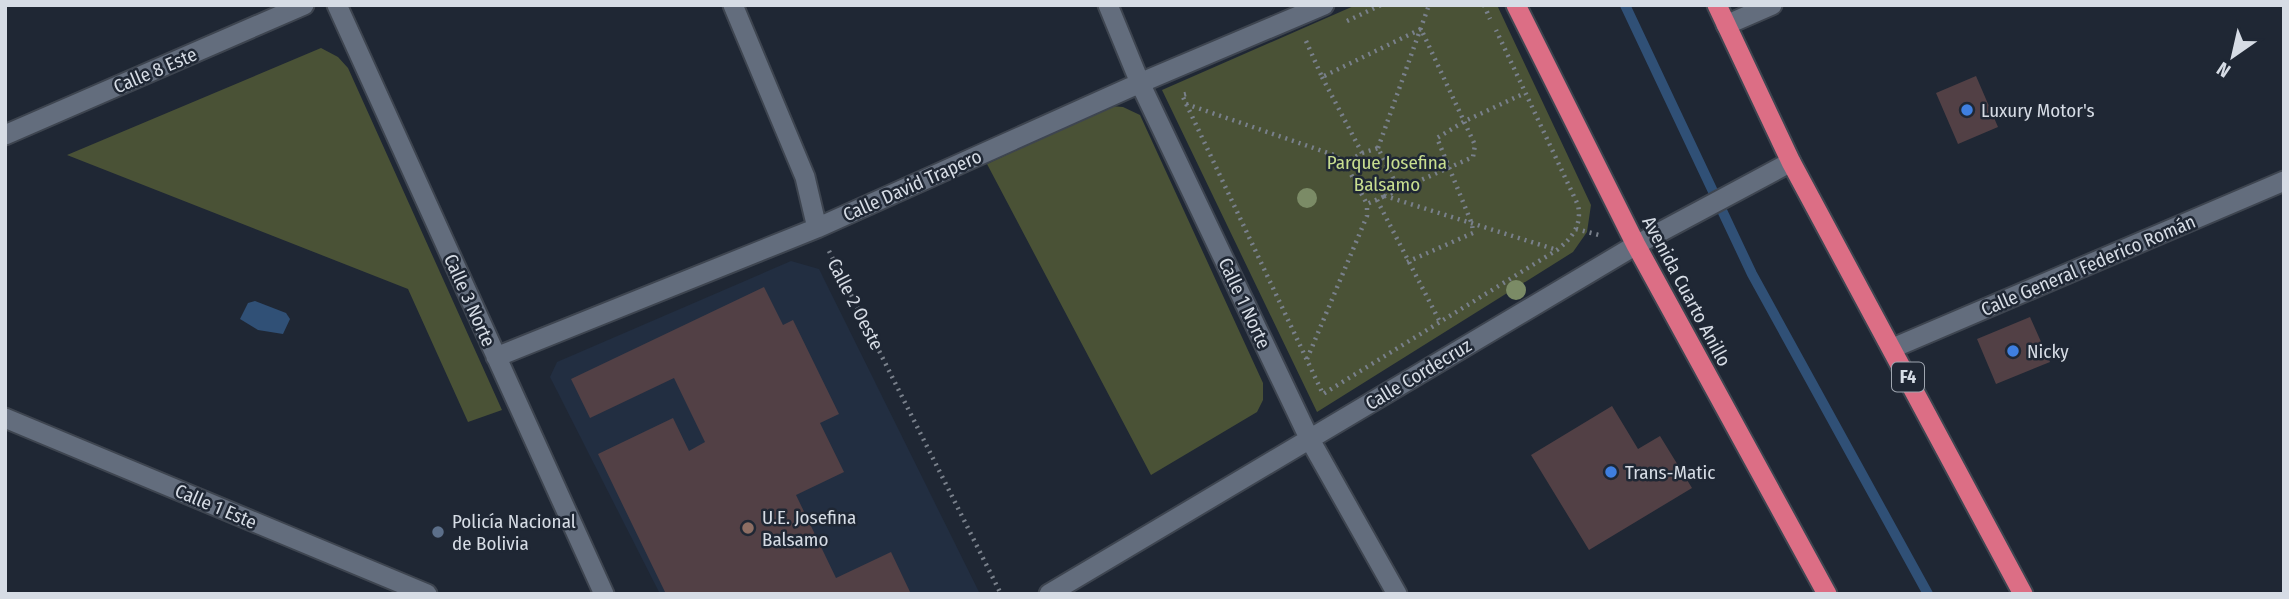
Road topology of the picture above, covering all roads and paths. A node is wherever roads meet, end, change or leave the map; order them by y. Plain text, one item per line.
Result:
1 (304, 5) edge
2 (337, 5) edge
3 (733, 5) edge
4 (1108, 5) edge
5 (1324, 5) edge
6 (1381, 5) edge
7 (1429, 5) edge
8 (1484, 5) edge
9 (1516, 5) edge
10 (1717, 5) edge
11 (1772, 5) edge
12 (1343, 22) dead end
13 (1726, 24) junction
14 (1421, 29) junction
15 (1293, 45) dead end
16 (1322, 77) junction
17 (1140, 83) junction
18 (1195, 90) dead end
19 (1525, 93) junction
20 (1186, 104) junction
21 (1465, 121) junction
22 (5, 135) edge
23 (1378, 148) junction
24 (1362, 153) junction
25 (1791, 162) junction
26 (1345, 163) junction
27 (1450, 167) junction
28 (2284, 181) edge
29 (1399, 190) junction
30 (1385, 196) junction
31 (1377, 200) junction
32 (1367, 204) junction
33 (1472, 224) junction
34 (817, 228) junction
35 (1636, 246) junction
36 (1558, 250) junction
37 (1407, 262) junction
38 (1440, 322) junction
39 (1893, 348) junction
40 (496, 357) junction
41 (1307, 359) junction
42 (5, 418) edge
43 (1309, 439) junction
44 (415, 591) edge
45 (604, 594) edge
46 (1001, 594) edge
47 (1049, 594) edge
48 (1397, 594) edge
49 (1827, 594) edge
50 (2022, 594) edge

1 - 22 street, Calle 8 Este
2 - 40 street, Calle 3 Norte
3 - 34 street
4 - 17 street, Calle 1 Norte
5 - 17 street, Calle David Trapero
6 - 12 path
7 - 14 path
8 - 19 path
9 - 35 highway, Avenida Cuarto Anillo
10 - 13 highway, F4
11 - 13 street
13 - 25 highway, F4
14 - 16 path
14 - 21 path
14 - 23 path
15 - 16 path
16 - 24 path
17 - 34 street, Calle David Trapero
17 - 43 street, Calle 1 Norte
18 - 20 path
19 - 21 path
19 - 36 path
20 - 26 path
20 - 41 path
21 - 27 path
21 - 27 path
23 - 24 path
23 - 29 path
24 - 26 path
25 - 35 street, Calle Cordecruz
25 - 39 highway, F4
26 - 32 path
27 - 29 path
27 - 33 path
28 - 39 street, Calle General Federico Román
29 - 30 path
30 - 31 path
30 - 33 path
31 - 32 path
31 - 37 path
32 - 41 path
33 - 36 path
33 - 37 path
34 - 40 street, Calle David Trapero
34 - 46 path, Calle 2 Oeste
35 - 43 street, Calle Cordecruz
35 - 49 highway, Avenida Cuarto Anillo
36 - 38 path
37 - 38 path
38 - 41 path
39 - 50 highway, F4
40 - 45 street, Calle 3 Norte
42 - 44 street, Calle 1 Este
43 - 47 street, Calle Cordecruz
43 - 48 street, Calle 1 Norte

